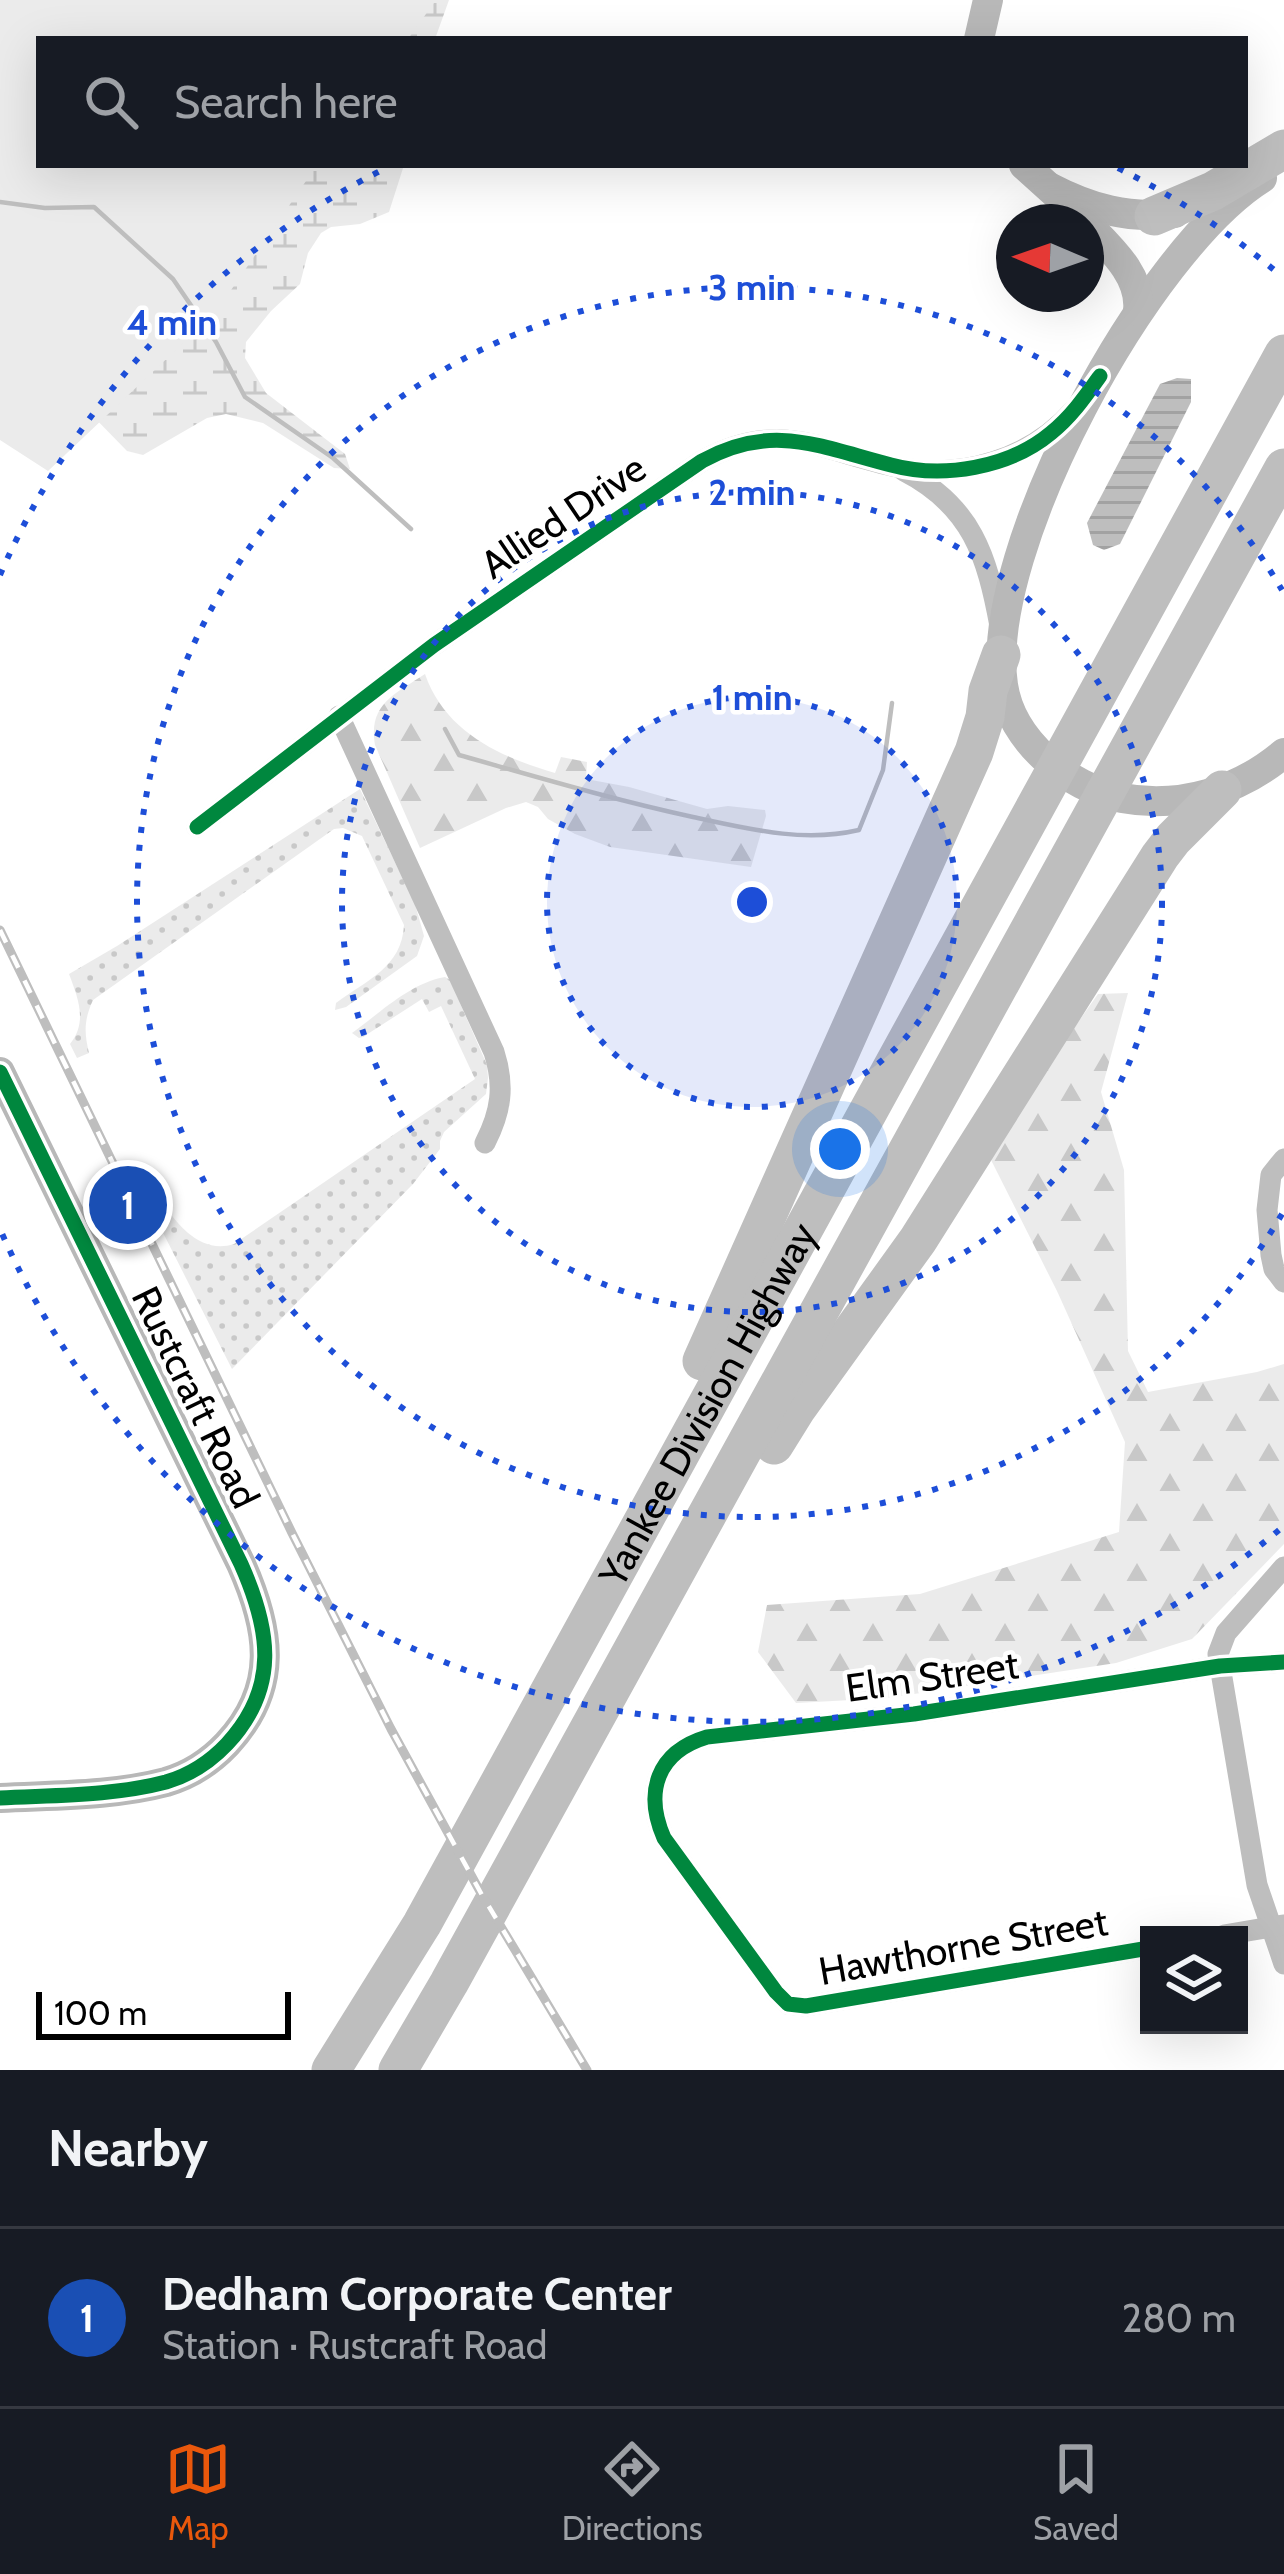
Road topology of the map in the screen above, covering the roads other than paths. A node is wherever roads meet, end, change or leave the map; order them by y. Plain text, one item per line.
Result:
1 (988, 0) edge
2 (980, 36) edge
3 (1277, 166) edge
4 (1027, 168) edge
5 (1048, 187) junction
6 (1066, 204) edge
7 (1154, 216) joint
8 (1104, 244) edge
9 (1138, 311) junction
10 (1284, 354) edge
11 (1100, 376) junction
12 (893, 466) junction
13 (1284, 468) edge
14 (1001, 645) junction
15 (339, 716) junction
16 (1284, 753) edge
17 (1284, 780) edge
18 (1228, 789) junction
19 (197, 827) dead end
20 (0, 1072) edge
21 (485, 1143) dead end
22 (1284, 1159) edge
23 (1284, 1282) edge
24 (687, 1552) junction
25 (1284, 1567) edge
26 (609, 1581) junction
27 (1284, 1662) edge
28 (1220, 1666) junction
29 (0, 1798) edge
30 (1277, 1926) edge
31 (1140, 1950) edge
32 (1284, 1964) edge
33 (449, 1983) junction
34 (788, 2004) joint
35 (331, 2070) edge
36 (398, 2070) edge
37 (423, 2070) edge

1 - 2 main road
3 - 7 highway
3 - 9 main road
4 - 5 main road
5 - 6 main road
5 - 7 main road
8 - 9 main road
9 - 11 main road
10 - 26 highway, Yankee Division Highway
11 - 12 street, Allied Drive
11 - 14 main road
12 - 14 street, Allied Drive
12 - 15 street, Allied Drive
13 - 24 highway, Yankee Division Highway
14 - 18 main road
14 - 26 highway
15 - 19 street, Allied Drive
15 - 21 street
16 - 18 main road
17 - 18 main road
18 - 24 highway
20 - 29 main road, Rustcraft Road
22 - 23 street
24 - 33 highway, Yankee Division Highway
25 - 28 street
26 - 35 highway, Yankee Division Highway
27 - 28 street, Elm Street
28 - 30 street
28 - 34 street, Elm Street
30 - 32 street
31 - 34 street, Hawthorne Street
33 - 36 highway, Yankee Division Highway
33 - 37 highway

